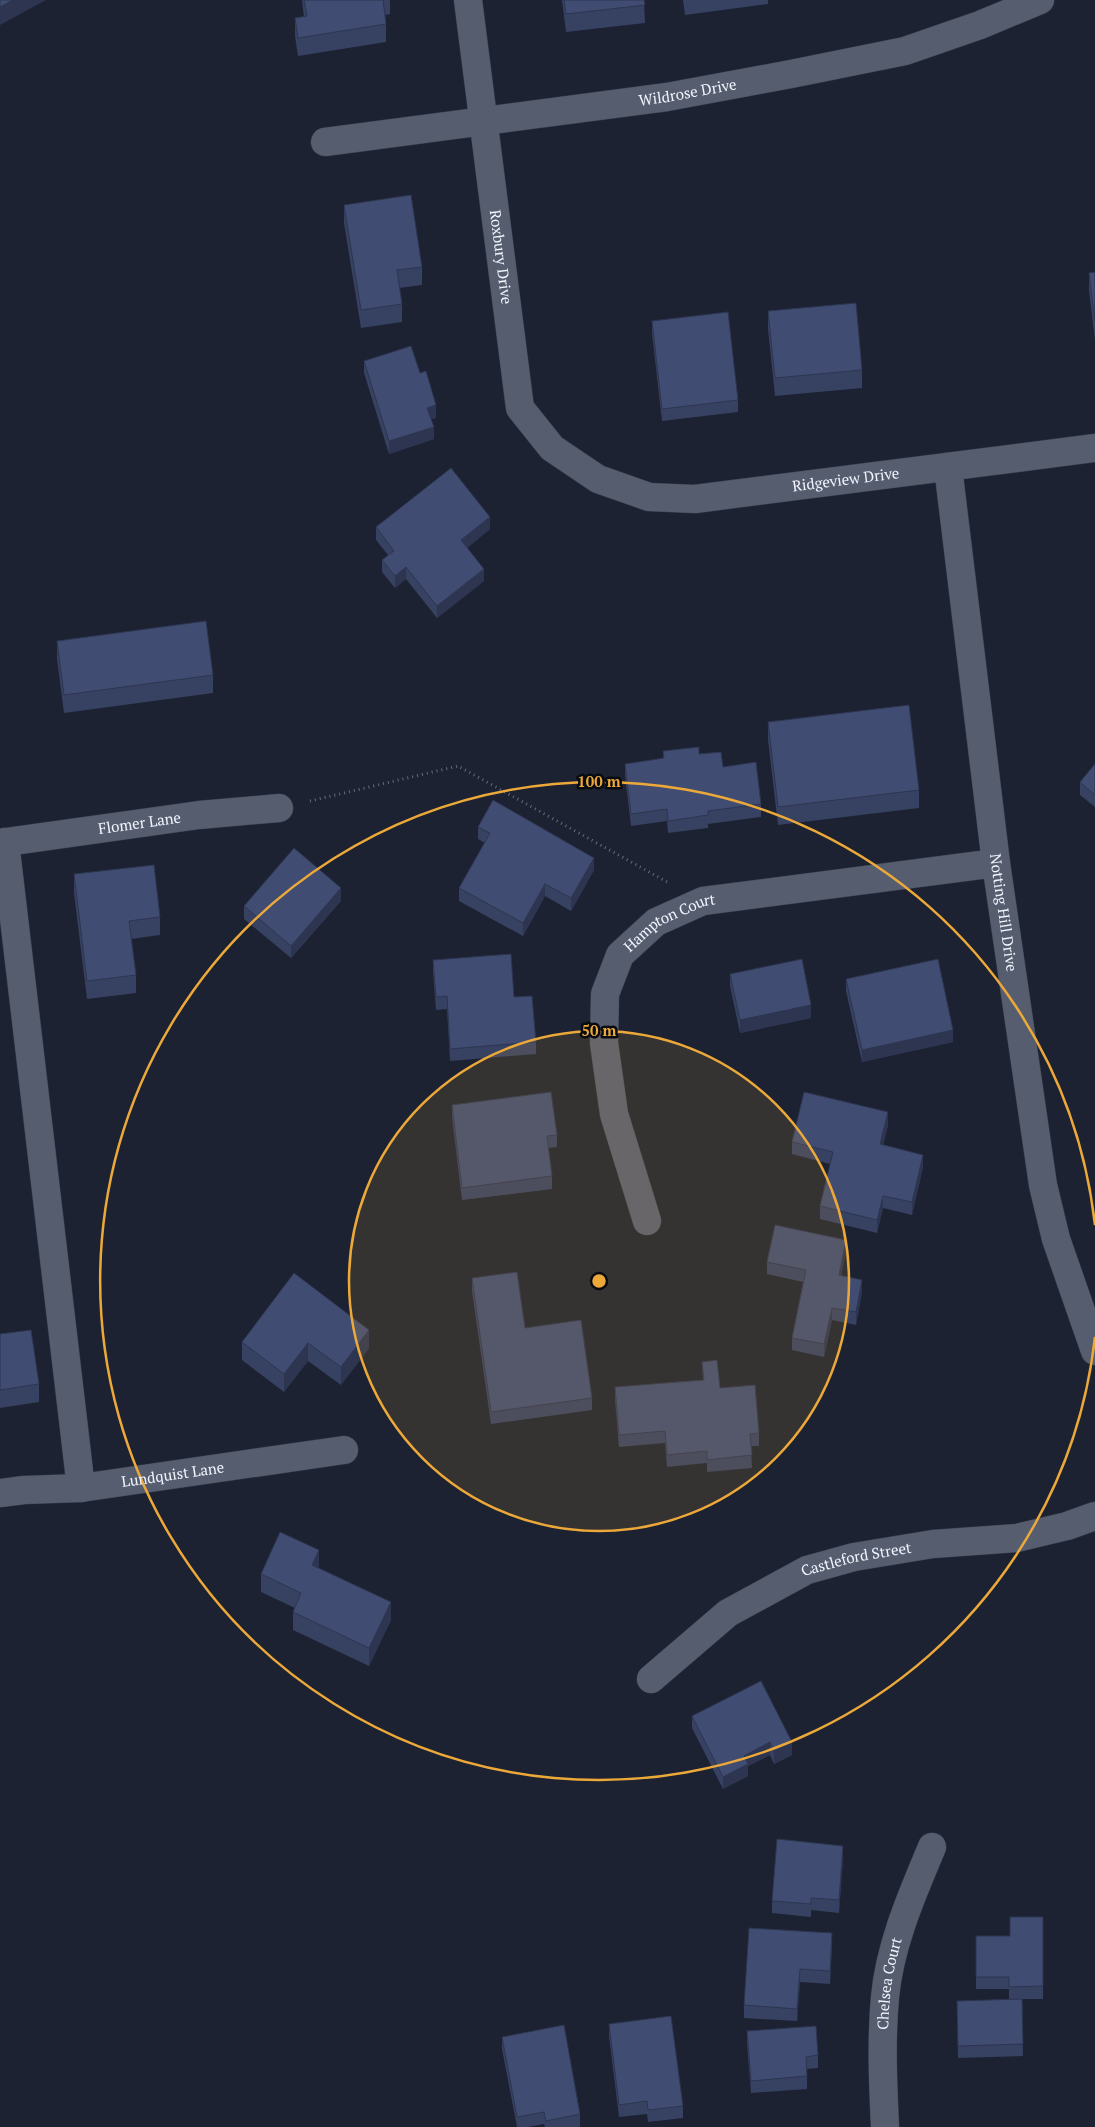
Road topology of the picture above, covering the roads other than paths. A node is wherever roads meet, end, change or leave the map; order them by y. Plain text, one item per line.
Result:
1 (468, 0) edge
2 (1040, 0) edge
3 (484, 122) junction
4 (325, 142) dead end
5 (1095, 448) edge
6 (948, 467) junction
7 (598, 479) joint
8 (279, 808) road end
9 (2, 843) edge
10 (996, 863) junction
11 (647, 1221) dead end
12 (1095, 1351) edge
13 (344, 1450) dead end
14 (82, 1488) junction
15 (0, 1494) edge
16 (1095, 1516) edge
17 (651, 1679) dead end
18 (932, 1847) dead end
19 (885, 2127) edge

1 - 3 street, Roxbury Drive
2 - 3 street, Wildrose Drive
3 - 4 street, Wildrose Drive
3 - 7 street, Roxbury Drive
5 - 6 street, Ridgeview Drive
6 - 7 street, Ridgeview Drive
6 - 10 street, Notting Hill Drive
8 - 9 street, Flomer Lane
9 - 14 street
10 - 11 street, Hampton Court
10 - 12 street, Notting Hill Drive
13 - 14 street, Lundquist Lane
14 - 15 street, Lundquist Lane
16 - 17 street, Castleford Street
18 - 19 street, Chelsea Court

